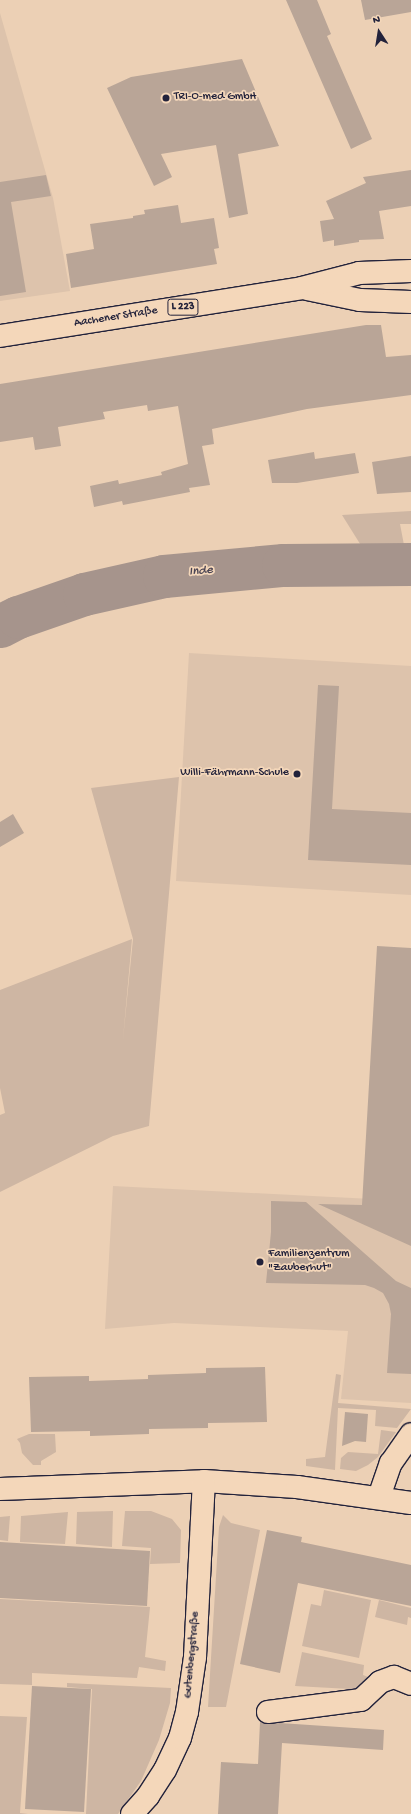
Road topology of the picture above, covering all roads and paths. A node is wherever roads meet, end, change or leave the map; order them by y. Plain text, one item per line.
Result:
1 (411, 271) edge
2 (302, 288) junction
3 (411, 302) edge
4 (0, 336) edge
5 (411, 1434) edge
6 (204, 1482) junction
7 (0, 1488) edge
8 (379, 1497) junction
9 (411, 1503) edge
10 (411, 1684) edge
11 (268, 1712) dead end
12 (132, 1814) edge

1 - 2 street, Aachener Straße / L 223
2 - 3 street, Aachener Straße / L 223
2 - 4 street, Aachener Straße / L 223
5 - 8 street
6 - 7 street
6 - 8 street
6 - 12 street, Gutenbergstraße
8 - 9 street
10 - 11 street

